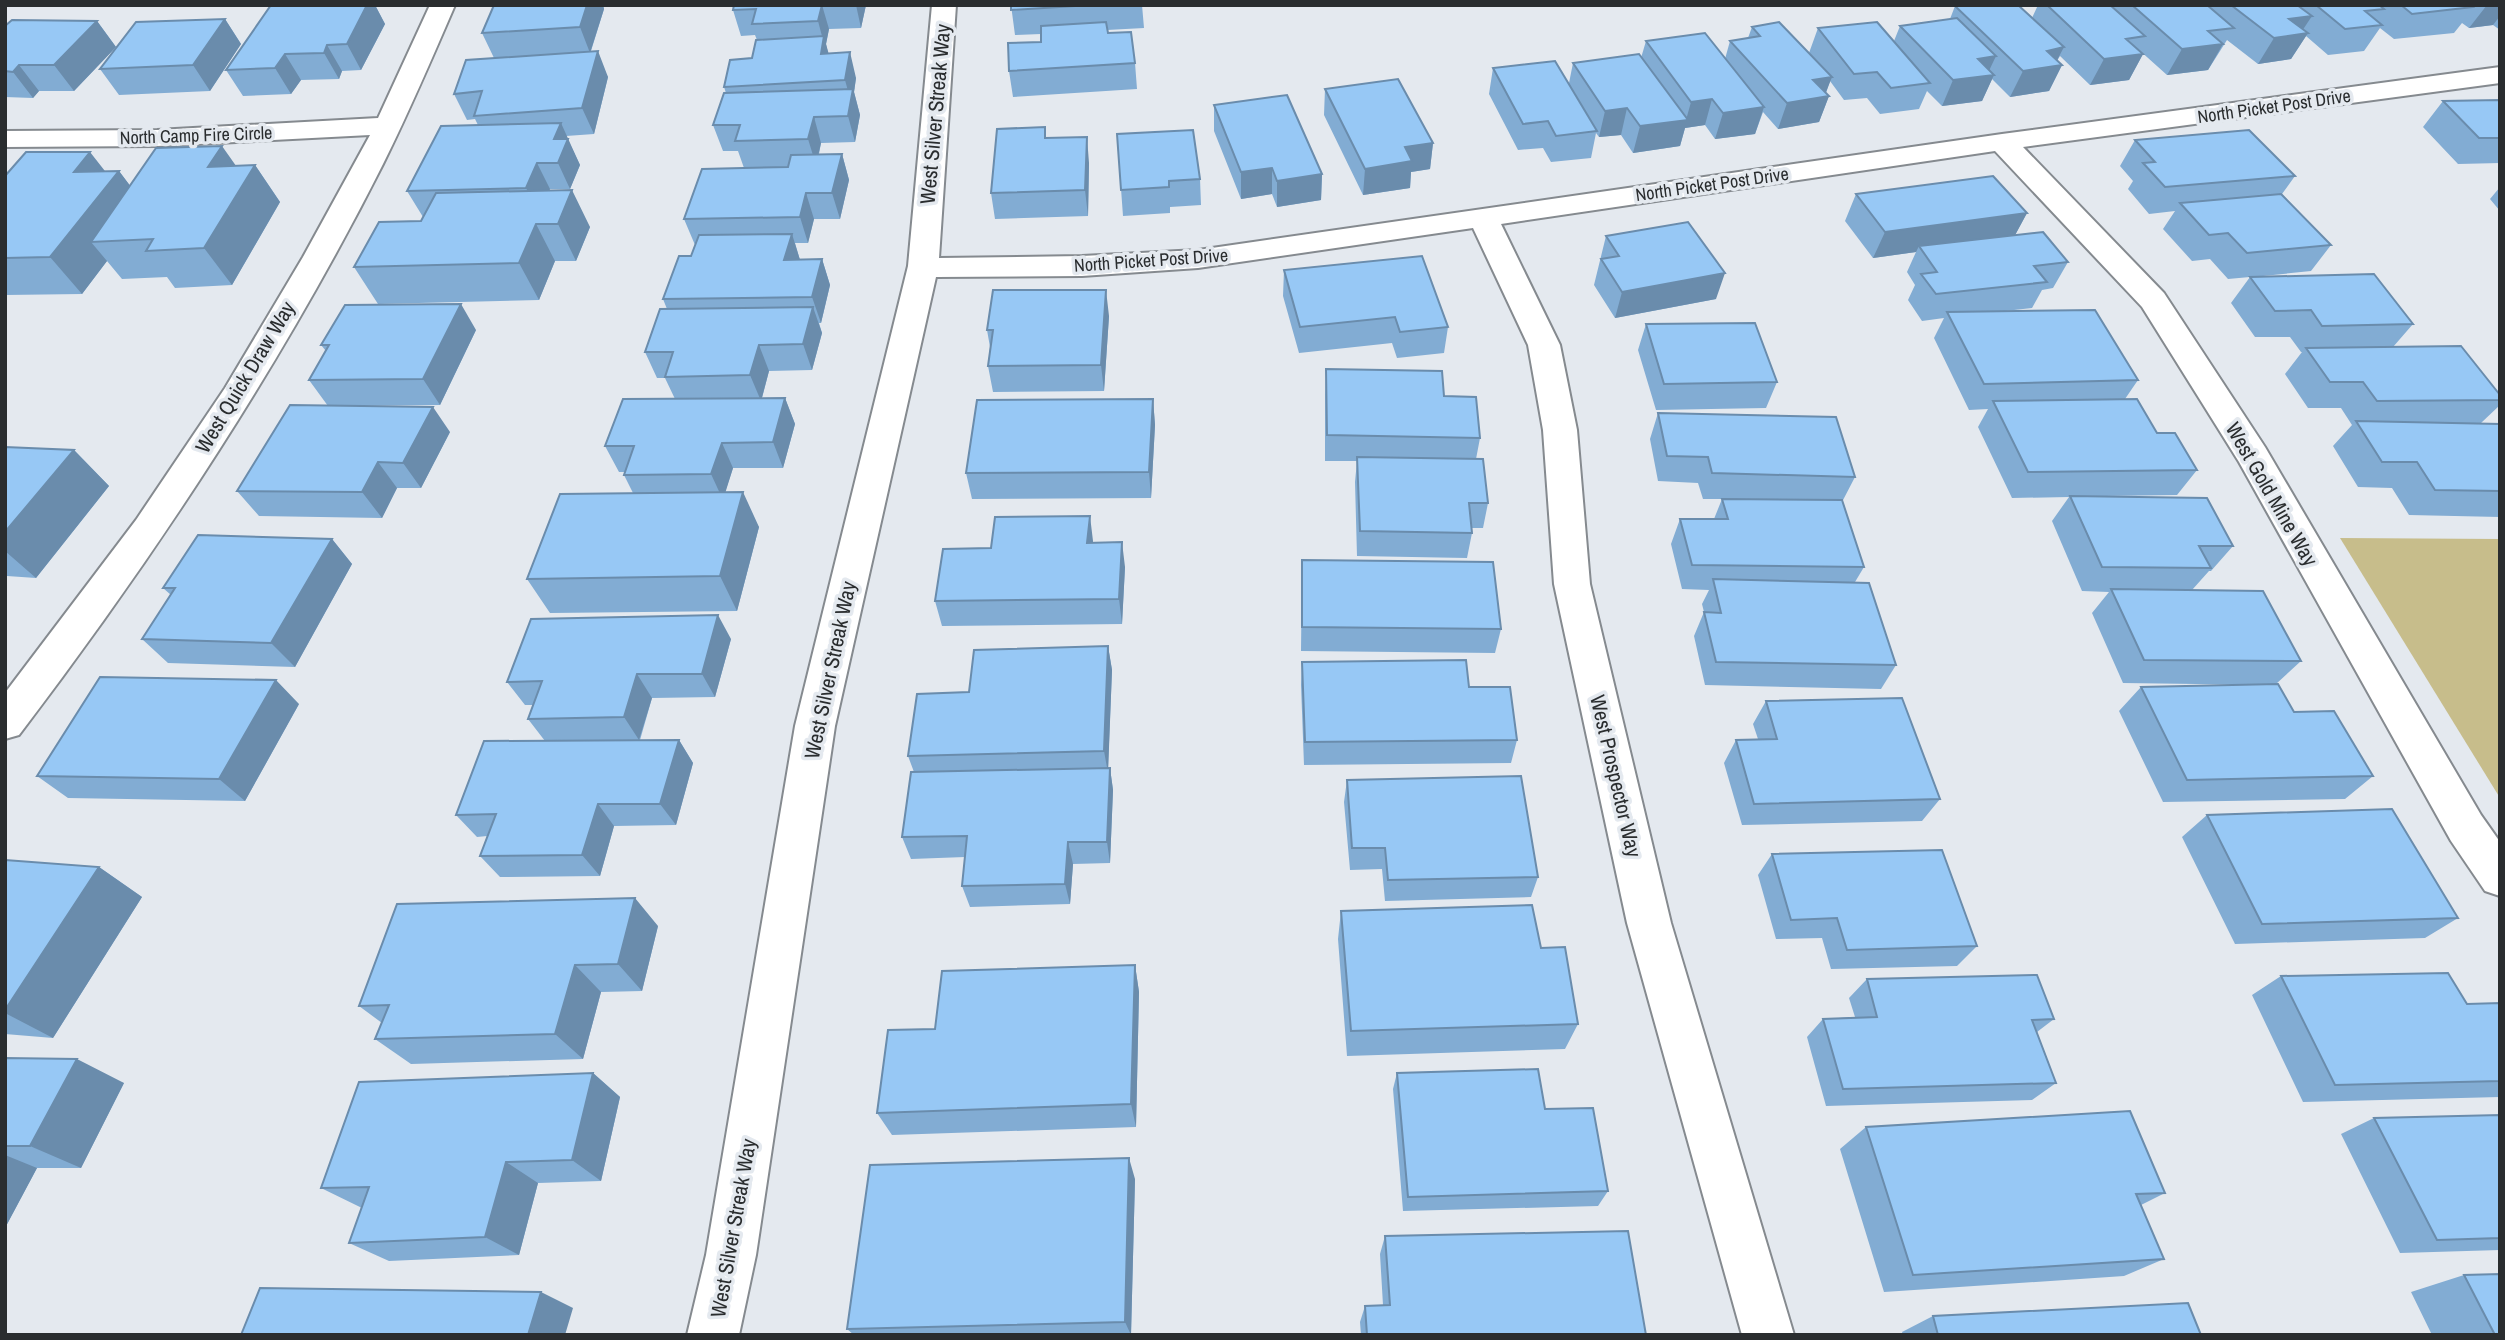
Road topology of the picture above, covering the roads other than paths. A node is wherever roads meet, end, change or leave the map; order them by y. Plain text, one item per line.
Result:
1 (443, 5) edge
2 (944, 5) edge
3 (2500, 75) edge
4 (386, 126) junction
5 (5, 139) edge
6 (2002, 142) junction
7 (1483, 218) junction
8 (923, 268) junction
9 (8, 716) edge
10 (2500, 877) edge
11 (713, 1335) edge
12 (1768, 1335) edge

1 - 4 street, West Quick Draw Way
2 - 8 street, West Silver Streak Way
3 - 6 street, North Picket Post Drive
4 - 5 street, North Camp Fire Circle
4 - 9 street, West Quick Draw Way
6 - 7 street, North Picket Post Drive
6 - 10 street, West Gold Mine Way
7 - 8 street, North Picket Post Drive
7 - 12 street, West Prospector Way
8 - 11 street, West Silver Streak Way

